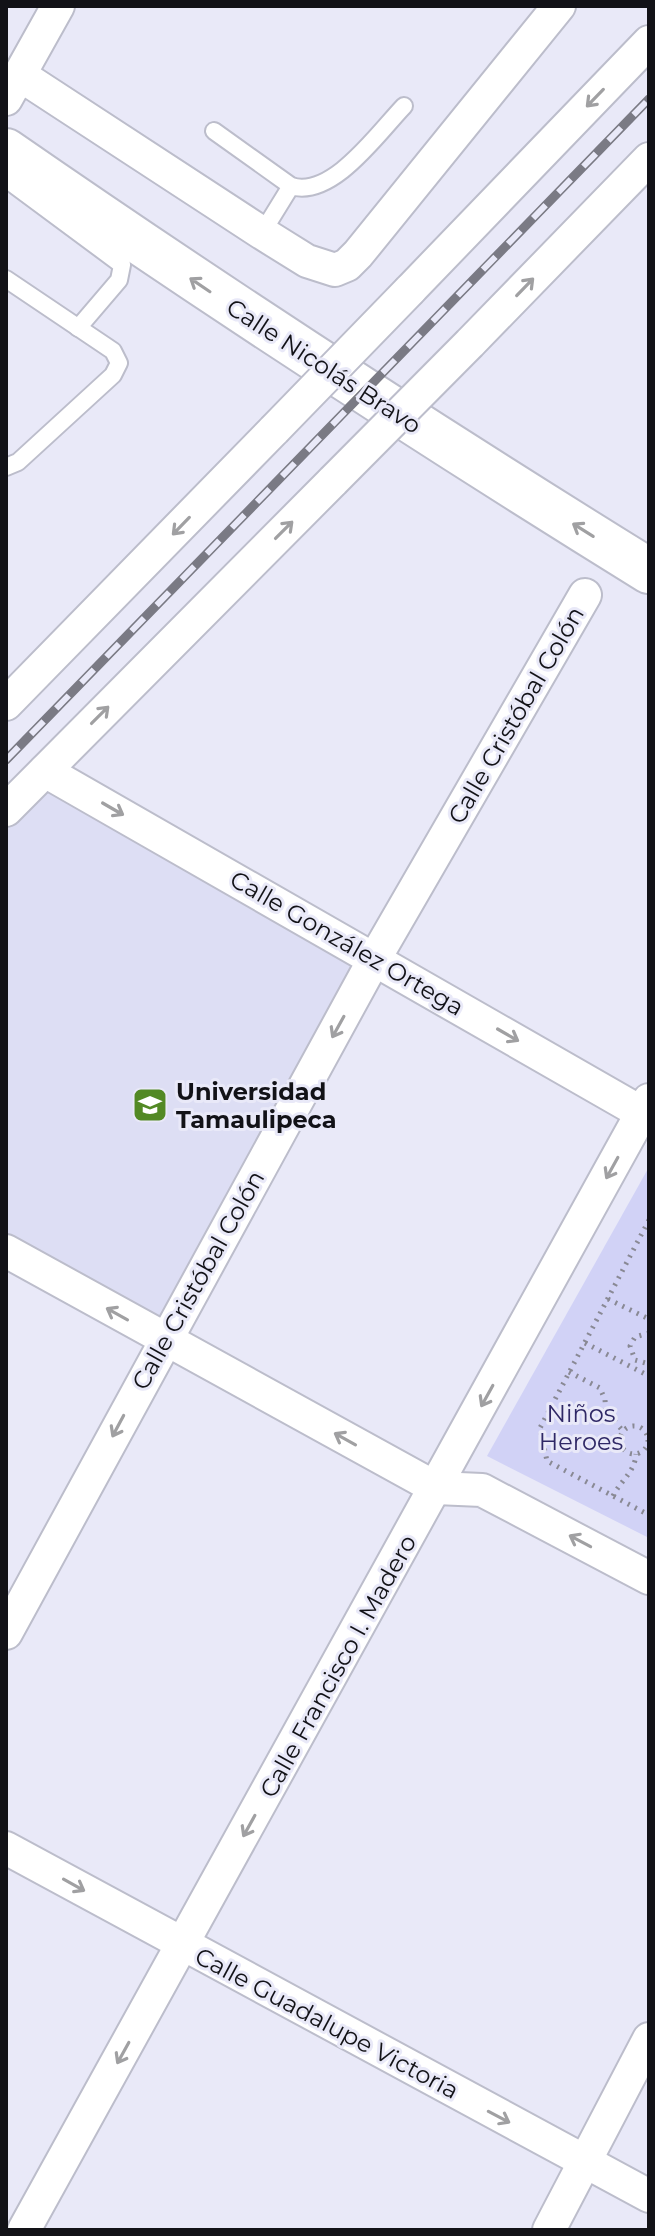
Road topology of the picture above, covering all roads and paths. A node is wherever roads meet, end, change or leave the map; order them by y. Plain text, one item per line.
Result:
1 (58, 6) edge
2 (559, 6) edge
3 (649, 42) edge
4 (13, 87) edge
5 (404, 106) dead end
6 (214, 131) dead end
7 (6, 151) edge
8 (649, 159) edge
9 (6, 179) edge
10 (291, 186) junction
11 (262, 233) junction
12 (6, 279) edge
13 (78, 328) junction
14 (6, 467) edge
15 (649, 571) edge
16 (585, 595) dead end
17 (6, 704) edge
18 (45, 771) junction
19 (6, 810) edge
20 (375, 958) junction
21 (647, 1110) edge
22 (649, 1220) edge
23 (6, 1251) edge
24 (608, 1299) junction
25 (649, 1319) edge
26 (649, 1333) edge
27 (164, 1340) junction
28 (585, 1343) junction
29 (649, 1364) edge
30 (569, 1372) junction
31 (649, 1376) edge
32 (647, 1430) edge
33 (623, 1431) junction
34 (636, 1454) junction
35 (436, 1488) junction
36 (613, 1496) junction
37 (649, 1504) edge
38 (647, 1514) edge
39 (649, 1578) edge
40 (6, 1633) edge
41 (6, 1848) edge
42 (183, 1945) junction
43 (649, 2039) edge
44 (584, 2163) junction
45 (649, 2196) edge
46 (24, 2230) edge
47 (549, 2230) edge

1 - 4 street
2 - 11 street
3 -> 17 street, bridge
4 - 11 street
5 - 10 lane
6 - 10 lane
15 -> 7 main road, Calle Nicolás Bravo
18 -> 8 street, bridge
9 - 13 lane
10 - 11 lane
12 - 13 lane
13 - 14 lane
16 - 20 street, Calle Cristóbal Colón
18 - 19 street
18 -> 20 street, Calle González Ortega
20 -> 21 street, Calle González Ortega
20 -> 27 street, Calle Cristóbal Colón
21 -> 35 street, Calle Francisco I. Madero
22 - 24 path
27 -> 23 street
24 - 25 path
24 - 28 path
26 - 29 path
35 -> 27 street
27 -> 40 street, Calle Cristóbal Colón
28 - 30 path
28 - 31 path
30 - 33 path
30 - 36 path
32 - 33 path
32 - 34 path
33 - 34 path
34 - 36 path
39 -> 35 street
35 -> 42 street, Calle Francisco I. Madero
36 - 38 path
37 - 38 path
41 -> 42 street, Calle Guadalupe Victoria
42 -> 44 street, Calle Guadalupe Victoria
42 -> 46 street, Calle Francisco I. Madero
43 - 44 street
44 - 45 street, Calle Guadalupe Victoria
44 - 47 street

